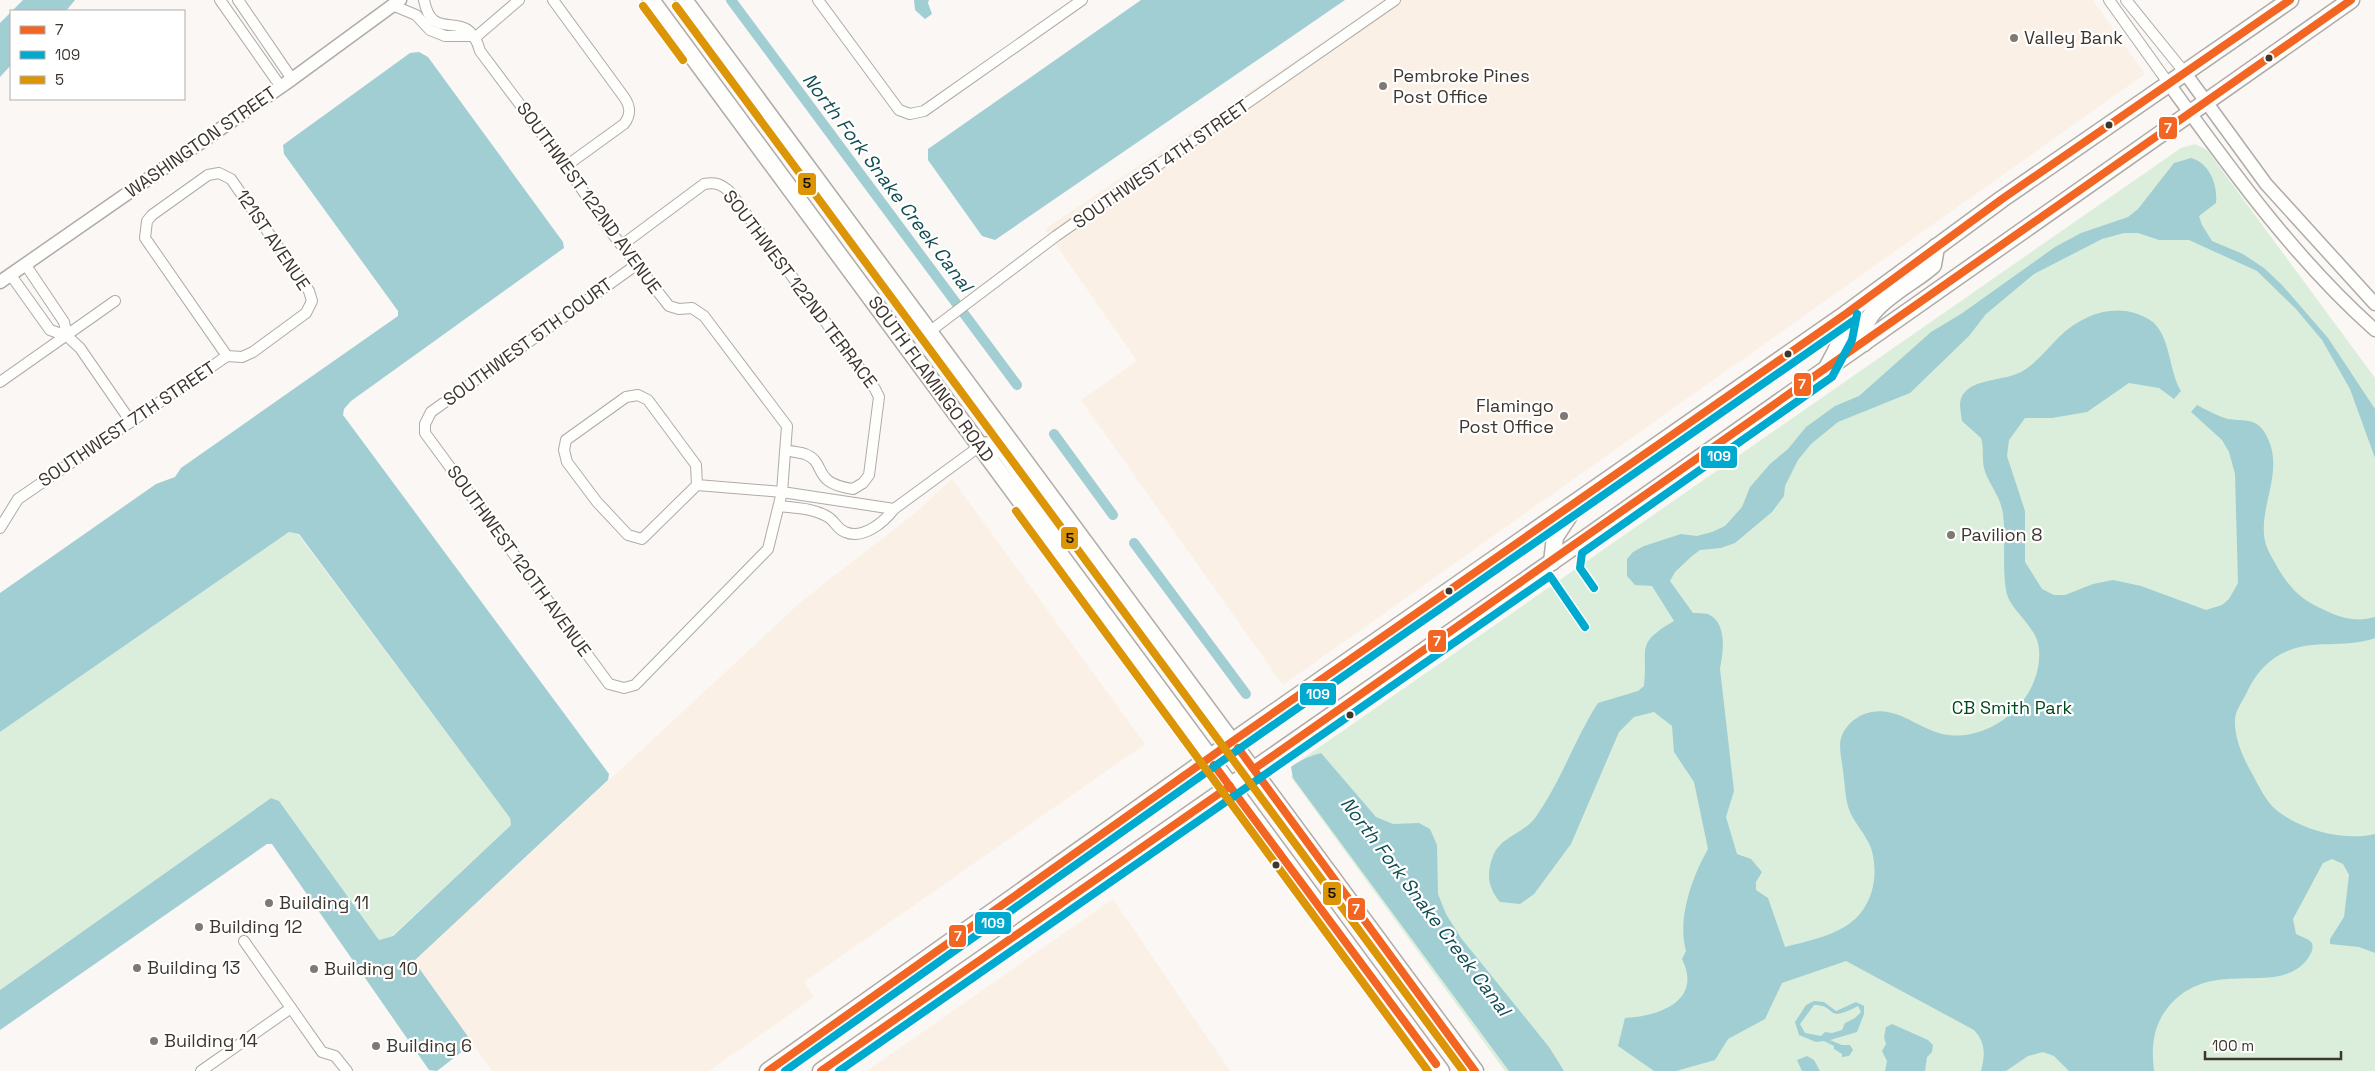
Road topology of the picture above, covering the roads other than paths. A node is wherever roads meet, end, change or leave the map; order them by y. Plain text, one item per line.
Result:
1 (220, 0) edge
2 (424, 0) edge
3 (518, 0) edge
4 (553, 0) edge
5 (651, 0) edge
6 (684, 0) edge
7 (818, 0) edge
8 (1082, 0) edge
9 (1395, 0) edge
10 (2109, 0) edge
11 (2126, 0) edge
12 (2290, 0) edge
13 (2351, 0) edge
14 (237, 1) edge
15 (396, 3) edge
16 (476, 36) junction
17 (268, 44) junction
18 (257, 52) junction
19 (2185, 73) junction
20 (292, 79) junction
21 (2169, 84) junction
22 (281, 87) junction
23 (2205, 102) junction
24 (2190, 113) junction
25 (566, 166) junction
26 (622, 245) junction
27 (1936, 247) junction
28 (25, 264) junction
29 (636, 265) junction
30 (5, 278) edge
31 (116, 301) dead end
32 (312, 301) joint
33 (2375, 304) edge
34 (1847, 313) junction
35 (2375, 330) edge
36 (930, 332) junction
37 (66, 336) junction
38 (1864, 343) junction
39 (227, 356) junction
40 (1825, 370) junction
41 (0, 382) edge
42 (131, 422) junction
43 (425, 424) joint
44 (980, 446) junction
45 (786, 450) junction
46 (698, 485) junction
47 (782, 492) junction
48 (1578, 503) junction
49 (779, 506) junction
50 (894, 509) junction
51 (0, 528) edge
52 (1092, 552) junction
53 (1552, 562) junction
54 (624, 688) joint
55 (1233, 741) junction
56 (1210, 759) junction
57 (1254, 770) junction
58 (1230, 786) junction
59 (244, 941) dead end
60 (291, 1008) junction
61 (1473, 1070) edge
62 (202, 1071) edge
63 (347, 1071) edge
64 (768, 1071) edge
65 (821, 1071) edge
66 (1441, 1071) edge

1 - 18 street
2 - 16 street
3 - 16 street
4 - 25 street
5 - 44 highway, SOUTH FLAMINGO ROAD
6 - 36 highway, SOUTH FLAMINGO ROAD
7 - 8 street
9 - 36 street, SOUTHWEST 4TH STREET
10 - 21 street
11 - 19 street
12 - 19 highway
13 - 23 highway
14 - 17 street
15 - 16 street
15 - 20 street, WASHINGTON STREET
16 - 25 street, SOUTHWEST 122ND AVENUE
17 - 18 street
17 - 20 street
18 - 22 street
19 - 21 highway
19 - 23 street
20 - 22 street, WASHINGTON STREET
21 - 24 street
21 - 27 highway
22 - 28 street, WASHINGTON STREET
23 - 24 highway
23 - 33 street
24 - 35 street
24 - 38 highway
25 - 26 street, SOUTHWEST 122ND AVENUE
26 - 29 street, SOUTHWEST 122ND AVENUE
26 - 45 street, SOUTHWEST 122ND TERRACE
27 - 34 highway
27 - 38 highway
28 - 30 street, WASHINGTON STREET
28 - 37 street
29 - 43 street, SOUTHWEST 5TH COURT
29 - 45 street, SOUTHWEST 122ND AVENUE
30 - 37 street
31 - 37 street
32 - 39 street, SOUTHWEST 7TH STREET
32 - 39 street, 121ST AVENUE
34 - 40 highway
34 - 48 highway
36 - 52 highway, SOUTH FLAMINGO ROAD
37 - 41 street
37 - 42 street
38 - 40 highway
39 - 42 street, SOUTHWEST 7TH STREET
40 - 53 highway
42 - 51 street, SOUTHWEST 7TH STREET
43 - 54 street, SOUTHWEST 120TH AVENUE
44 - 50 street
44 - 52 highway
44 - 56 highway, SOUTH FLAMINGO ROAD
45 - 47 street, SOUTHWEST 122ND AVENUE
46 - 46 street
46 - 47 street
47 - 49 street, SOUTHWEST 122ND AVENUE
47 - 50 street
48 - 53 highway
48 - 55 highway
49 - 50 street
49 - 54 street, SOUTHWEST 122ND AVENUE
52 - 55 highway, SOUTH FLAMINGO ROAD
53 - 57 highway
55 - 56 highway
55 - 57 highway, SOUTH FLAMINGO ROAD
56 - 58 highway, SOUTH FLAMINGO ROAD
56 - 64 highway
57 - 58 highway
57 - 61 highway, SOUTH FLAMINGO ROAD
58 - 65 highway
58 - 66 highway, SOUTH FLAMINGO ROAD
59 - 60 street
60 - 62 street
60 - 63 street

